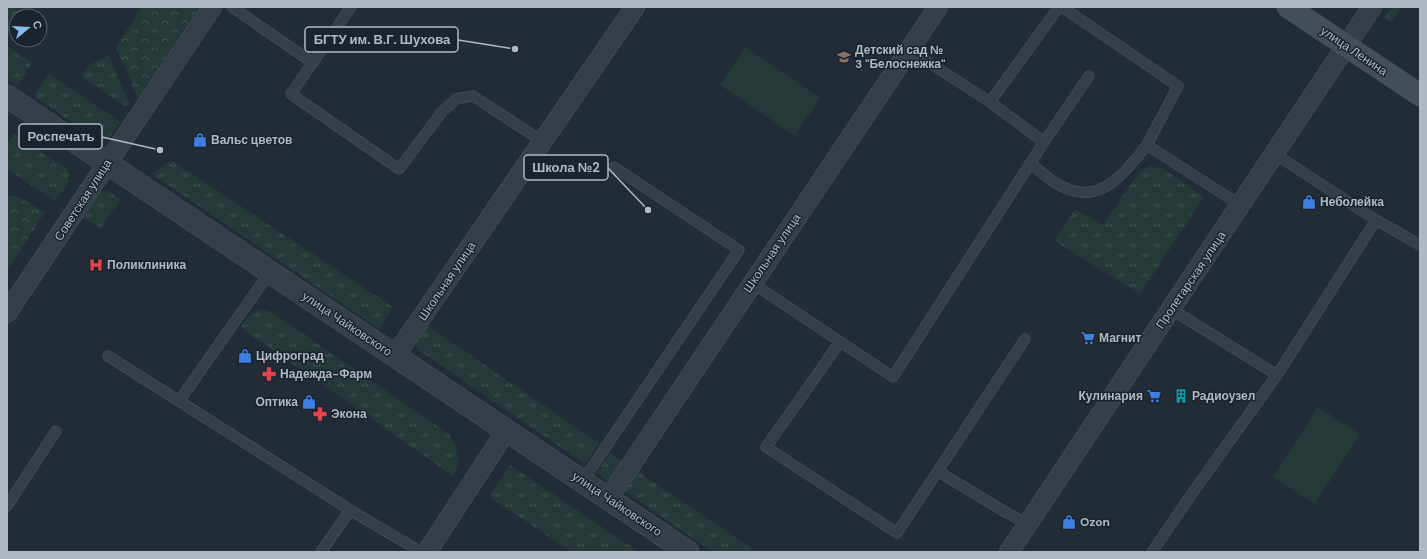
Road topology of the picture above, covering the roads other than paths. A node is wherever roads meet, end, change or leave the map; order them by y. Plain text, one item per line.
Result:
1 (212, 7) edge
2 (232, 7) edge
3 (351, 7) edge
4 (635, 7) edge
5 (938, 7) edge
6 (1059, 7) edge
7 (1062, 7) edge
8 (1288, 7) edge
9 (1372, 7) edge
10 (1346, 46) junction
11 (908, 49) junction
12 (313, 63) junction
13 (1089, 76) dead end
14 (1420, 95) edge
15 (7, 96) edge
16 (990, 102) junction
17 (542, 141) junction
18 (1044, 142) junction
19 (1147, 145) junction
20 (1275, 154) junction
21 (1030, 163) junction
22 (107, 164) junction
23 (614, 167) dead end
24 (1240, 205) junction
25 (1376, 220) junction
26 (1420, 245) edge
27 (270, 272) junction
28 (752, 283) junction
29 (1171, 310) junction
30 (7, 313) edge
31 (1026, 339) dead end
32 (840, 342) junction
33 (108, 356) dead end
34 (395, 356) junction
35 (1277, 376) junction
36 (179, 401) junction
37 (506, 430) junction
38 (56, 431) dead end
39 (939, 472) junction
40 (582, 482) junction
41 (608, 499) junction
42 (7, 506) edge
43 (350, 510) junction
44 (1028, 524) junction
45 (321, 552) edge
46 (421, 552) edge
47 (428, 552) edge
48 (688, 552) edge
49 (1009, 552) edge
50 (1152, 552) edge

1 - 22 street, Советская улица
2 - 12 lane
3 - 12 lane
4 - 17 street, Школьная улица
5 - 11 street, Школьная улица
6 - 16 lane
7 - 19 lane
8 - 10 main road, улица Ленина
9 - 10 street, Пролетарская улица
10 - 14 main road, улица Ленина
10 - 20 street, Пролетарская улица
11 - 16 lane
11 - 28 street, Школьная улица
12 - 17 lane
13 - 18 lane
15 - 22 street, улица Чайковского
16 - 18 lane
17 - 34 street, Школьная улица
18 - 21 lane
19 - 21 lane
19 - 24 lane
20 - 24 street, Пролетарская улица
20 - 25 lane
21 - 32 lane
22 - 27 street, улица Чайковского
22 - 30 street, Советская улица
23 - 40 lane
24 - 29 street, Пролетарская улица
25 - 26 lane
25 - 35 lane
27 - 34 street, улица Чайковского
27 - 36 lane
28 - 32 lane
28 - 41 street, Школьная улица
29 - 35 lane
29 - 44 street, Пролетарская улица
31 - 39 lane
32 - 39 lane
33 - 36 lane
34 - 37 street, улица Чайковского
35 - 50 lane
36 - 43 lane
37 - 40 street, улица Чайковского
37 - 47 street
38 - 42 lane
39 - 44 lane
40 - 41 street, улица Чайковского
41 - 48 street, улица Чайковского
43 - 45 lane
43 - 46 lane
44 - 49 street, Пролетарская улица

